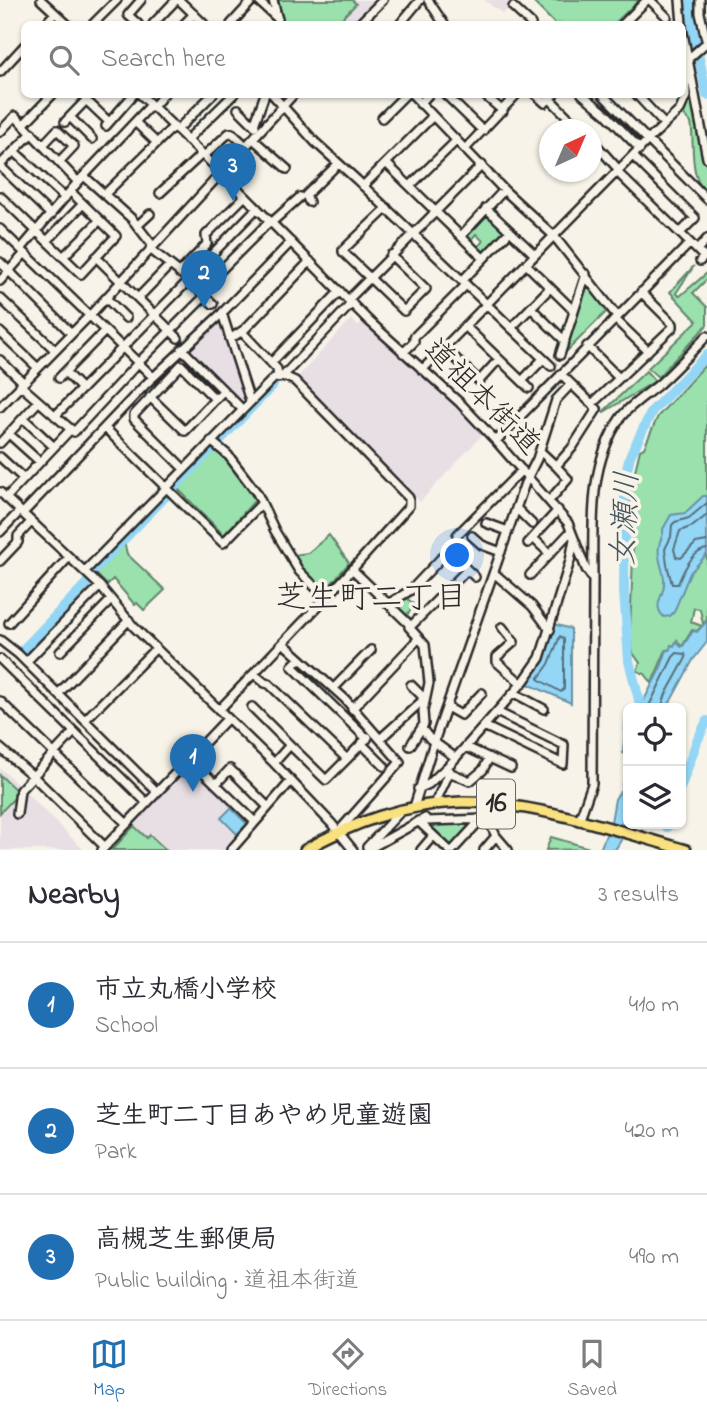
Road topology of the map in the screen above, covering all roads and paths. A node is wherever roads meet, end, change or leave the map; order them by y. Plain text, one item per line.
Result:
1 (41, 0) edge
2 (117, 0) edge
3 (141, 0) edge
4 (178, 0) edge
5 (194, 0) edge
6 (255, 0) edge
7 (273, 0) edge
8 (383, 0) edge
9 (420, 0) edge
10 (428, 0) edge
11 (648, 0) edge
12 (680, 0) edge
13 (700, 0) edge
14 (187, 7) junction
15 (513, 7) dead end
16 (55, 13) junction
17 (194, 14) junction
18 (667, 17) dead end
19 (48, 21) edge
20 (64, 21) edge
21 (96, 21) edge
22 (135, 21) edge
23 (156, 21) edge
24 (187, 21) edge
25 (201, 21) edge
26 (234, 21) edge
27 (277, 21) edge
28 (278, 21) edge
29 (362, 21) edge
30 (405, 21) edge
31 (441, 21) edge
32 (524, 21) edge
33 (626, 21) edge
34 (682, 21) edge
35 (686, 42) edge
36 (706, 44) edge
37 (21, 49) edge
38 (690, 57) junction
39 (686, 65) edge
40 (0, 72) edge
41 (48, 98) edge
42 (88, 98) edge
43 (90, 98) edge
44 (131, 98) edge
45 (143, 98) edge
46 (160, 98) edge
47 (209, 98) edge
48 (229, 98) edge
49 (264, 98) edge
50 (276, 98) edge
51 (290, 98) edge
52 (402, 98) edge
53 (415, 98) edge
54 (425, 98) edge
55 (449, 98) edge
56 (488, 98) edge
57 (514, 98) edge
58 (553, 98) edge
59 (588, 98) edge
60 (607, 98) edge
61 (640, 98) edge
62 (685, 98) edge
63 (420, 104) junction
64 (152, 106) junction
65 (283, 106) junction
66 (238, 109) dead end
67 (503, 111) junction
68 (432, 117) junction
69 (0, 118) edge
70 (382, 118) dead end
71 (571, 119) edge
72 (135, 122) junction
73 (7, 124) junction
74 (23, 124) junction
75 (664, 124) junction
76 (175, 128) junction
77 (257, 128) junction
78 (483, 131) junction
79 (0, 132) edge
80 (32, 133) junction
81 (92, 139) dead end
82 (253, 139) junction
83 (187, 140) junction
84 (456, 141) junction
85 (648, 141) junction
86 (157, 143) junction
87 (43, 145) junction
88 (246, 146) junction
89 (465, 149) junction
90 (640, 149) junction
91 (14, 151) junction
92 (602, 152) edge
93 (203, 155) junction
94 (633, 156) junction
95 (707, 158) edge
96 (59, 162) junction
97 (386, 163) junction
98 (338, 164) junction
99 (481, 165) junction
100 (0, 166) edge
101 (283, 168) dead end
102 (618, 171) junction
103 (222, 174) junction
104 (81, 179) junction
105 (363, 186) junction
106 (410, 186) junction
107 (505, 190) junction
108 (105, 194) junction
109 (68, 195) junction
110 (0, 196) edge
111 (170, 196) dead end
112 (245, 196) junction
113 (299, 197) dead end
114 (707, 199) edge
115 (309, 202) dead end
116 (83, 204) junction
117 (257, 208) junction
118 (387, 208) junction
119 (486, 208) junction
120 (435, 210) junction
121 (150, 214) dead end
122 (51, 215) junction
123 (100, 220) junction
124 (270, 222) junction
125 (137, 226) junction
126 (0, 230) edge
127 (37, 231) junction
128 (510, 231) junction
129 (413, 233) junction
130 (680, 233) junction
131 (461, 236) junction
132 (554, 236) junction
133 (707, 239) edge
134 (47, 240) junction
135 (291, 242) junction
136 (223, 243) junction
137 (690, 243) junction
138 (151, 248) junction
139 (697, 250) junction
140 (22, 251) junction
141 (236, 255) junction
142 (391, 255) junction
143 (535, 255) junction
144 (63, 257) junction
145 (96, 257) junction
146 (483, 258) junction
147 (310, 261) junction
148 (700, 261) dead end
149 (0, 262) edge
150 (526, 264) junction
151 (169, 266) junction
152 (9, 271) junction
153 (179, 273) junction
154 (586, 274) junction
155 (370, 278) junction
156 (188, 280) junction
157 (0, 281) edge
158 (121, 281) junction
159 (464, 283) junction
160 (550, 288) junction
161 (340, 291) junction
162 (280, 292) junction
163 (641, 292) junction
164 (202, 294) junction
165 (0, 298) edge
166 (106, 298) junction
167 (138, 298) junction
168 (287, 299) dead end
169 (350, 301) junction
170 (213, 304) dead end
171 (486, 304) junction
172 (531, 308) junction
173 (574, 311) junction
174 (222, 313) junction
175 (155, 315) junction
176 (89, 316) junction
177 (616, 317) junction
178 (126, 318) dead end
179 (238, 322) dead end
180 (465, 326) junction
181 (511, 328) junction
182 (105, 331) junction
183 (172, 331) junction
184 (246, 331) junction
185 (0, 332) edge
186 (71, 333) junction
187 (707, 336) edge
188 (178, 338) dead end
189 (230, 338) junction
190 (565, 341) junction
191 (587, 346) junction
192 (444, 347) junction
193 (122, 348) junction
194 (182, 349) junction
195 (55, 350) junction
196 (648, 351) junction
197 (403, 353) junction
198 (561, 355) dead end
199 (499, 359) junction
200 (543, 359) junction
201 (0, 360) edge
202 (138, 363) junction
203 (271, 363) junction
204 (551, 366) dead end
205 (38, 368) junction
206 (422, 370) junction
207 (65, 372) junction
208 (561, 374) junction
209 (153, 377) junction
210 (280, 377) junction
211 (59, 378) dead end
212 (619, 378) junction
213 (522, 381) junction
214 (22, 384) junction
215 (571, 384) junction
216 (529, 388) dead end
217 (82, 389) junction
218 (223, 391) junction
219 (150, 397) junction
220 (215, 399) junction
221 (250, 401) junction
222 (38, 402) junction
223 (592, 404) junction
224 (0, 407) edge
225 (242, 409) junction
226 (55, 416) junction
227 (23, 418) junction
228 (105, 428) junction
229 (71, 429) junction
230 (9, 434) junction
231 (211, 441) junction
232 (496, 441) junction
233 (0, 443) edge
234 (54, 447) junction
235 (540, 451) junction
236 (0, 457) edge
237 (40, 462) junction
238 (556, 466) junction
239 (184, 469) junction
240 (522, 470) junction
241 (528, 477) junction
242 (24, 479) junction
243 (170, 490) junction
244 (3, 495) edge
245 (549, 500) junction
246 (261, 504) junction
247 (516, 508) junction
248 (558, 510) junction
249 (21, 512) junction
250 (31, 522) junction
251 (486, 523) dead end
252 (532, 524) dead end
253 (508, 531) junction
254 (0, 532) edge
255 (573, 534) junction
256 (457, 535) dead end
257 (472, 536) dead end
258 (501, 552) junction
259 (550, 554) junction
260 (1, 557) edge
261 (69, 557) junction
262 (352, 569) junction
263 (467, 570) junction
264 (85, 571) junction
265 (494, 573) junction
266 (530, 575) dead end
267 (475, 577) dead end
268 (593, 579) junction
269 (100, 586) junction
270 (326, 598) junction
271 (111, 600) junction
272 (388, 604) junction
273 (129, 620) junction
274 (9, 623) dead end
275 (411, 626) junction
276 (508, 630) dead end
277 (550, 630) junction
278 (419, 638) junction
279 (0, 640) edge
280 (283, 643) junction
281 (155, 649) junction
282 (371, 650) dead end
283 (60, 652) dead end
284 (0, 659) edge
285 (299, 659) junction
286 (26, 662) junction
287 (254, 674) junction
288 (522, 684) junction
289 (416, 687) dead end
290 (334, 688) junction
291 (482, 693) dead end
292 (514, 693) junction
293 (58, 694) junction
294 (0, 701) edge
295 (447, 706) junction
296 (252, 708) dead end
297 (352, 709) junction
298 (544, 709) dead end
299 (219, 710) junction
300 (496, 712) junction
301 (227, 719) junction
302 (85, 720) junction
303 (484, 726) junction
304 (422, 729) junction
305 (74, 732) junction
306 (374, 732) junction
307 (380, 739) junction
308 (364, 741) junction
309 (434, 742) junction
310 (290, 745) junction
311 (410, 747) dead end
312 (466, 747) junction
313 (0, 748) edge
314 (53, 753) junction
315 (190, 758) junction
316 (489, 758) junction
317 (347, 759) junction
318 (454, 760) junction
319 (274, 763) junction
320 (384, 766) dead end
321 (511, 768) dead end
322 (449, 772) junction
323 (33, 776) junction
324 (291, 781) junction
325 (216, 784) junction
326 (418, 789) junction
327 (157, 792) junction
328 (437, 799) dead end
329 (147, 803) junction
330 (268, 807) junction
331 (414, 807) junction
332 (402, 810) junction
333 (17, 814) dead end
334 (424, 817) junction
335 (478, 819) junction
336 (255, 822) junction
337 (584, 822) junction
338 (127, 824) junction
339 (338, 832) junction
340 (433, 836) junction
341 (496, 836) junction
342 (103, 848) edge
343 (366, 848) edge
344 (231, 850) edge
345 (304, 850) edge
346 (353, 850) edge
347 (421, 850) edge
348 (451, 850) edge
349 (484, 850) edge
350 (508, 850) edge
351 (686, 850) edge

1 - 16 street
2 - 21 street
3 - 22 street
4 - 14 street
4 - 23 street
5 - 14 street
6 - 26 street
6 - 27 street
7 - 28 street
8 - 29 street
9 - 30 street
10 - 31 street
11 - 18 street
11 - 33 street
12 - 34 street
13 - 36 street
14 - 17 street
15 - 32 street
16 - 19 street
16 - 20 street
17 - 24 street
17 - 25 street
35 - 38 street
36 - 38 street
37 - 40 street
38 - 39 street
38 - 95 street
41 - 74 street
42 - 81 street
43 - 44 street
45 - 64 street, 道祖本街道
46 - 64 street
47 - 76 street
48 - 83 street
49 - 77 street
50 - 65 street
51 - 65 street
52 - 70 street
53 - 63 street
54 - 63 street
55 - 78 street
56 - 67 street
57 - 67 street
58 - 71 street
59 - 90 street
60 - 85 street
61 - 75 street
62 - 75 street
63 - 68 street
64 - 72 street
64 - 76 street, 道祖本街道
65 - 77 street
65 - 98 street
66 - 77 street
67 - 78 street
68 - 84 street
68 - 97 street
69 - 73 street
72 - 86 street
72 - 104 street
73 - 74 street
73 - 79 street
74 - 80 street
75 - 85 street
76 - 83 street, 道祖本街道
76 - 86 street
77 - 82 street
78 - 89 street
80 - 87 street
80 - 91 street
82 - 88 street
82 - 101 street
83 - 93 street, 道祖本街道
84 - 89 street
84 - 106 street
85 - 90 street
85 - 114 street
86 - 108 street
87 - 96 street
87 - 96 street
88 - 93 street
88 - 103 street
89 - 99 street
90 - 94 street
91 - 100 street
91 - 109 street
92 - 102 street
93 - 103 street, 道祖本街道
93 - 111 street
94 - 102 street
94 - 130 street
96 - 104 street
97 - 105 street
97 - 106 street
98 - 105 street
98 - 115 street
99 - 107 street
99 - 120 street
100 - 122 street
102 - 130 street
102 - 132 street
103 - 112 street, 道祖本街道
103 - 138 street
104 - 108 street
104 - 109 street
105 - 118 street
106 - 120 street
107 - 119 street
107 - 132 street
108 - 125 street
109 - 116 street
109 - 122 street
110 - 127 street
112 - 117 street, 道祖本街道
112 - 153 street
113 - 124 street
116 - 123 street
116 - 134 street
117 - 124 street, 道祖本街道
117 - 136 street
118 - 129 street
118 - 155 street
119 - 128 street
119 - 131 street
120 - 129 street
120 - 131 street
121 - 125 street
122 - 127 street
123 - 144 street
123 - 145 street
124 - 135 street, 道祖本街道
124 - 141 street
125 - 138 street
126 - 140 street
127 - 134 street
127 - 140 street
128 - 143 street
128 - 146 street
129 - 142 street
129 - 159 street
130 - 137 street
131 - 146 street
132 - 143 street
132 - 154 street
133 - 139 street
134 - 144 street
135 - 147 street, 道祖本街道
135 - 174 street
136 - 141 street
136 - 156 street
137 - 139 street
137 - 163 street
138 - 151 street
138 - 158 street
139 - 148 street
140 - 152 street
140 - 176 street
141 - 164 street
142 - 155 street
142 - 155 street
143 - 150 street
144 - 145 street
145 - 158 street
146 - 159 street
147 - 161 street, 道祖本街道
147 - 162 street
149 - 152 street
150 - 160 street
150 - 171 street
151 - 153 street
151 - 167 street
152 - 157 street
152 - 186 street
153 - 156 street
154 - 173 street
154 - 177 street
155 - 169 street
156 - 164 street
156 - 175 street
158 - 166 street
158 - 167 street
159 - 171 street
159 - 197 street
160 - 172 street
160 - 173 street
161 - 169 street, 道祖本街道
161 - 203 street
162 - 168 street
162 - 184 street
163 - 177 street
163 - 196 street
164 - 170 street
164 - 183 street
165 - 195 street
166 - 176 street
166 - 178 street
167 - 175 street
169 - 197 street, 道祖本街道
169 - 210 street
171 - 180 street
171 - 181 street
172 - 181 street
172 - 190 street
173 - 190 street
174 - 189 street
174 - 194 street
175 - 183 street
175 - 193 street
176 - 182 street
176 - 186 street
177 - 191 street
177 - 196 street
179 - 184 street
180 - 192 street
180 - 199 street
181 - 200 street
182 - 193 street
182 - 207 street
183 - 188 street
183 - 202 street
184 - 189 street
184 - 203 street
185 - 205 street
186 - 195 street
187 - 268 street
189 - 221 street
190 - 198 street
191 - 208 street
191 - 212 street
192 - 199 street
192 - 206 street
193 - 202 street
193 - 217 street
194 - 209 street
194 - 218 street
195 - 205 street
196 - 212 street
197 - 206 street, 道祖本街道
199 - 213 street
200 - 204 street
200 - 213 street
201 - 214 street
202 - 209 street
202 - 229 street
203 - 210 street
205 - 214 street
206 - 232 street, 道祖本街道
207 - 211 street
207 - 217 street
208 - 215 street
208 - 232 street
209 - 228 street
210 - 221 street
210 - 262 street
212 - 223 street
213 - 216 street
214 - 222 street
214 - 224 street
215 - 223 street
215 - 235 street
217 - 226 street
218 - 220 street
218 - 225 street
219 - 220 street
219 - 220 street
219 - 239 street
221 - 225 street
222 - 226 street
222 - 227 street
223 - 238 street
225 - 231 street
226 - 229 street
227 - 230 street
227 - 234 street
228 - 243 street
228 - 249 street
229 - 234 street
230 - 233 street
230 - 237 street
231 - 239 street
231 - 246 street
232 - 240 street, 道祖本街道
234 - 237 street
235 - 238 street
235 - 241 street
236 - 242 street
237 - 242 street
238 - 245 street
239 - 243 street
240 - 241 street, 道祖本街道
240 - 256 street
241 - 245 street, 道祖本街道
241 - 247 street
242 - 244 street
243 - 246 street
243 - 264 street
244 - 249 street
245 - 248 street, 道祖本街道
246 - 270 street
247 - 252 street
247 - 253 street
248 - 255 street, 道祖本街道
248 - 259 street
249 - 250 street
249 - 254 street
250 - 260 street
250 - 261 street
251 - 253 street
253 - 258 street
255 - 259 street
255 - 268 street, 道祖本街道
255 - 277 street
257 - 258 street
258 - 265 street
259 - 266 street
261 - 264 street
261 - 274 street
262 - 270 street
262 - 272 street
263 - 267 street
263 - 272 street
263 - 275 street
264 - 269 street
265 - 277 street
265 - 295 street
268 - 337 street, 道祖本街道
269 - 271 street
269 - 286 street
270 - 280 street
271 - 273 street
271 - 283 street
272 - 275 street
273 - 281 street
273 - 293 street
275 - 278 street
276 - 288 street
277 - 288 street
278 - 297 street
278 - 304 street
279 - 286 street
280 - 285 street
280 - 287 street
281 - 299 street
281 - 302 street
282 - 290 street
284 - 305 street
285 - 290 street
285 - 308 street
286 - 293 street
287 - 299 street
287 - 317 street
288 - 292 street
289 - 307 street
290 - 297 street
291 - 295 street
292 - 298 street
292 - 300 street
293 - 302 street
294 - 314 street
295 - 309 street
296 - 310 street
297 - 306 street
299 - 301 street
300 - 303 street
300 - 303 street
301 - 315 street
301 - 319 street
302 - 327 street
303 - 312 street
304 - 309 street
304 - 311 street
305 - 314 street
305 - 329 street
306 - 307 street
306 - 308 street
307 - 339 street
308 - 317 street
308 - 320 street
309 - 318 street
309 - 326 street
310 - 317 street
310 - 319 street
312 - 316 street
312 - 318 street
313 - 323 street
314 - 323 street
314 - 338 street
315 - 325 street
315 - 327 street
316 - 321 street
316 - 322 street
318 - 322 street
318 - 326 street
319 - 324 street
322 - 328 street
323 - 333 street
323 - 342 street
324 - 330 street
324 - 339 street
325 - 330 street
325 - 336 street
326 - 331 street
327 - 329 street
329 - 338 street
330 - 336 street
331 - 332 main road, 16
331 - 337 main road, 16
332 - 339 main road, 16
332 - 343 street
334 - 335 street
334 - 340 street
334 - 343 street
335 - 341 street
335 - 348 street
336 - 344 street
337 - 351 main road, 16
338 - 342 street
339 - 345 main road, 16
339 - 346 street
340 - 347 street
340 - 348 street
341 - 349 street
341 - 350 street

